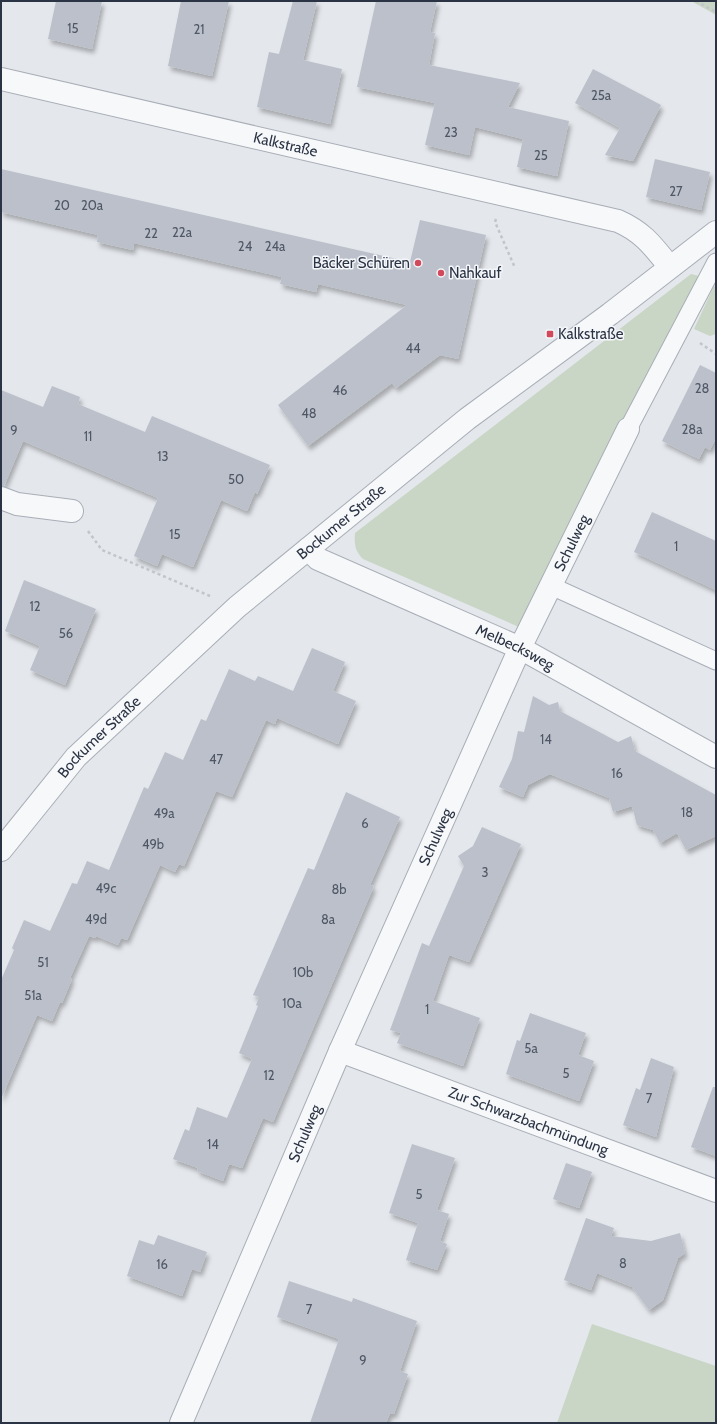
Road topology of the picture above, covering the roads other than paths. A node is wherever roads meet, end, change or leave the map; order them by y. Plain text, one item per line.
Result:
1 (1, 79) edge
2 (716, 232) edge
3 (716, 262) edge
4 (669, 266) junction
5 (628, 429) joint
6 (1, 498) edge
7 (72, 511) road end
8 (308, 549) junction
9 (550, 585) junction
10 (520, 648) junction
11 (716, 661) edge
12 (716, 757) edge
13 (1, 850) edge
14 (340, 1051) junction
15 (716, 1191) edge
16 (181, 1423) edge

1 - 4 street, Kalkstraße
2 - 4 street, Bockumer Straße
3 - 5 lane, Schulweg
4 - 8 street, Bockumer Straße
5 - 9 street, Schulweg
6 - 7 street
8 - 10 street, Melbecksweg
8 - 13 street, Bockumer Straße
9 - 10 street, Schulweg
9 - 11 lane
10 - 12 street, Melbecksweg
10 - 14 street, Schulweg
14 - 15 street, Zur Schwarzbachmündung
14 - 16 street, Schulweg

